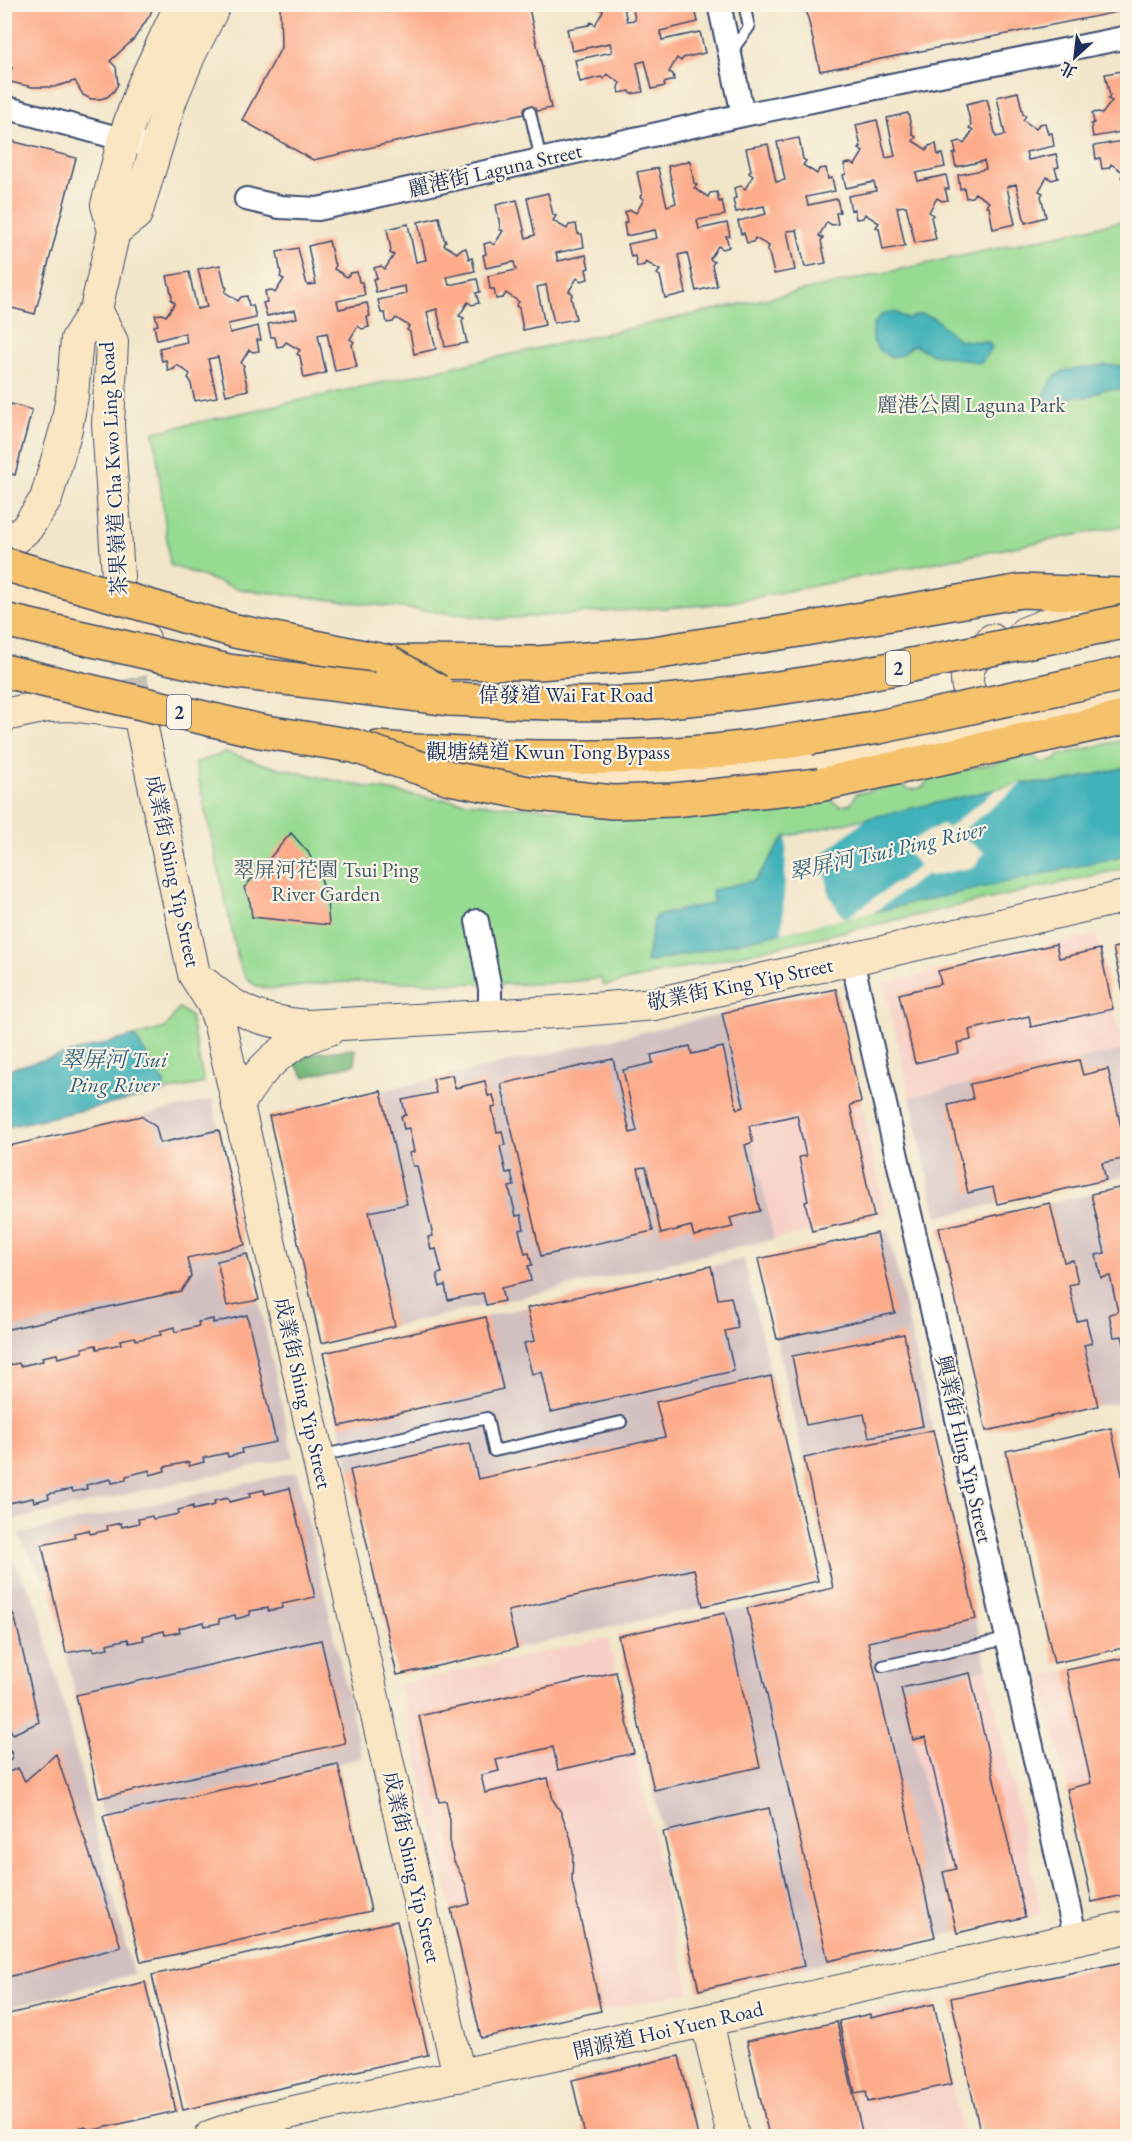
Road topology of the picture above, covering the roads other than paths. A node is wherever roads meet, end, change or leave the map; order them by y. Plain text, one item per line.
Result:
1 (181, 4) edge
2 (215, 4) edge
3 (718, 4) edge
4 (744, 4) edge
5 (1128, 37) edge
6 (730, 54) junction
7 (4, 107) edge
8 (530, 112) dead end
9 (743, 115) junction
10 (124, 139) junction
11 (155, 148) junction
12 (541, 160) junction
13 (246, 199) dead end
14 (114, 231) junction
15 (96, 309) junction
16 (4, 547) edge
17 (4, 564) edge
18 (4, 596) edge
19 (1126, 603) edge
20 (4, 620) edge
21 (122, 631) junction
22 (992, 640) junction
23 (388, 662) junction
24 (4, 671) edge
25 (1128, 673) edge
26 (1128, 693) edge
27 (449, 699) junction
28 (139, 714) junction
29 (4, 715) edge
30 (1128, 717) edge
31 (1014, 720) junction
32 (354, 746) junction
33 (1128, 896) edge
34 (477, 921) dead end
35 (852, 960) junction
36 (194, 974) junction
37 (490, 1016) junction
38 (345, 1024) junction
39 (238, 1106) junction
40 (621, 1422) dead end
41 (318, 1456) junction
42 (1007, 1639) junction
43 (883, 1666) dead end
44 (1128, 1928) edge
45 (1076, 1939) junction
46 (707, 2021) junction
47 (459, 2076) junction
48 (211, 2136) edge
49 (733, 2136) edge

1 - 10 main road, 茶果嶺道 Cha Kwo Ling Road
2 - 11 main road
3 - 6 street
4 - 6 lane
5 - 9 street, 麗港街 Laguna Street
6 - 9 street
7 - 10 street
8 - 12 lane
9 - 12 street, 麗港街 Laguna Street
10 - 11 street
10 - 14 main road, 茶果嶺道 Cha Kwo Ling Road
11 - 14 main road
12 - 13 street, 麗港街 Laguna Street
14 - 15 main road, 茶果嶺道 Cha Kwo Ling Road
15 - 16 main road, 茶果嶺道 Cha Kwo Ling Road
15 - 21 main road, 茶果嶺道 Cha Kwo Ling Road
17 - 23 highway, bridge
18 - 21 main road, 偉發道 Wai Fat Road
19 - 22 main road, 偉發道 Wai Fat Road
19 - 23 highway
19 - 27 highway, 2, bridge
20 - 27 highway, 2, bridge
21 - 22 main road, 偉發道 Wai Fat Road
22 - 31 main road
23 - 27 highway, bridge
24 - 32 highway, 觀塘繞道 Kwun Tong Bypass / 2, bridge
25 - 32 highway, 觀塘繞道 Kwun Tong Bypass / 2, bridge
26 - 31 main road
28 - 29 main road
28 - 31 main road
28 - 36 main road, 成業街 Shing Yip Street
30 - 32 highway, bridge
33 - 35 main road, 敬業街 King Yip Street
34 - 37 street
35 - 37 main road, 敬業街 King Yip Street
35 - 42 street, 興業街 Hing Yip Street
36 - 38 main road, 敬業街 King Yip Street
36 - 39 main road, 成業街 Shing Yip Street
37 - 38 main road, 敬業街 King Yip Street
38 - 39 main road, 敬業街 King Yip Street
39 - 41 main road, 成業街 Shing Yip Street
40 - 41 lane
41 - 47 main road, 成業街 Shing Yip Street
42 - 43 lane
42 - 45 street, 興業街 Hing Yip Street
44 - 45 main road, 開源道 Hoi Yuen Road
45 - 46 main road, 開源道 Hoi Yuen Road
46 - 47 main road, 開源道 Hoi Yuen Road
46 - 49 main road
47 - 48 main road, 開源道 Hoi Yuen Road

